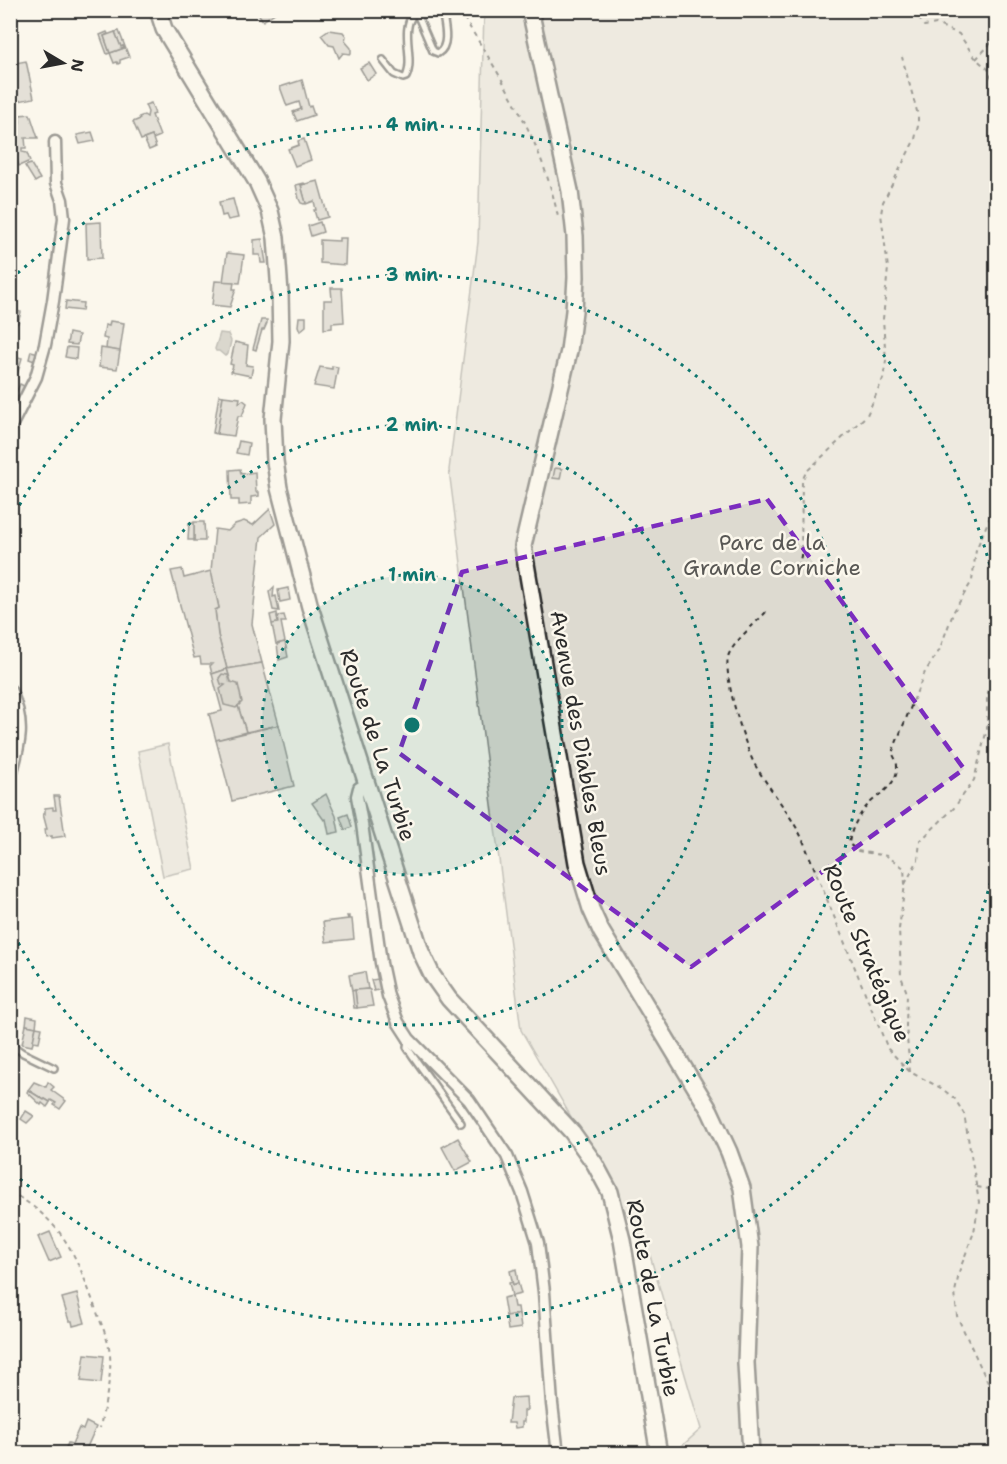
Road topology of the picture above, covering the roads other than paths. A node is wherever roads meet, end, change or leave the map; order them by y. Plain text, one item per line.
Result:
1 (158, 10) edge
2 (442, 10) edge
3 (530, 10) edge
4 (383, 60) dead end
5 (55, 142) dead end
6 (10, 428) edge
7 (10, 690) edge
8 (10, 778) edge
9 (367, 784) junction
10 (409, 1039) junction
11 (10, 1044) edge
12 (54, 1068) dead end
13 (461, 1123) dead end
14 (558, 1454) edge
15 (659, 1454) edge
16 (751, 1454) edge

1 - 9 main road, Route de La Turbie
2 - 4 lane
3 - 16 main road, Avenue des Diables Bleus
5 - 6 street
7 - 8 street
9 - 10 street
9 - 15 main road, Route de La Turbie
10 - 13 lane
10 - 14 street
11 - 12 lane

